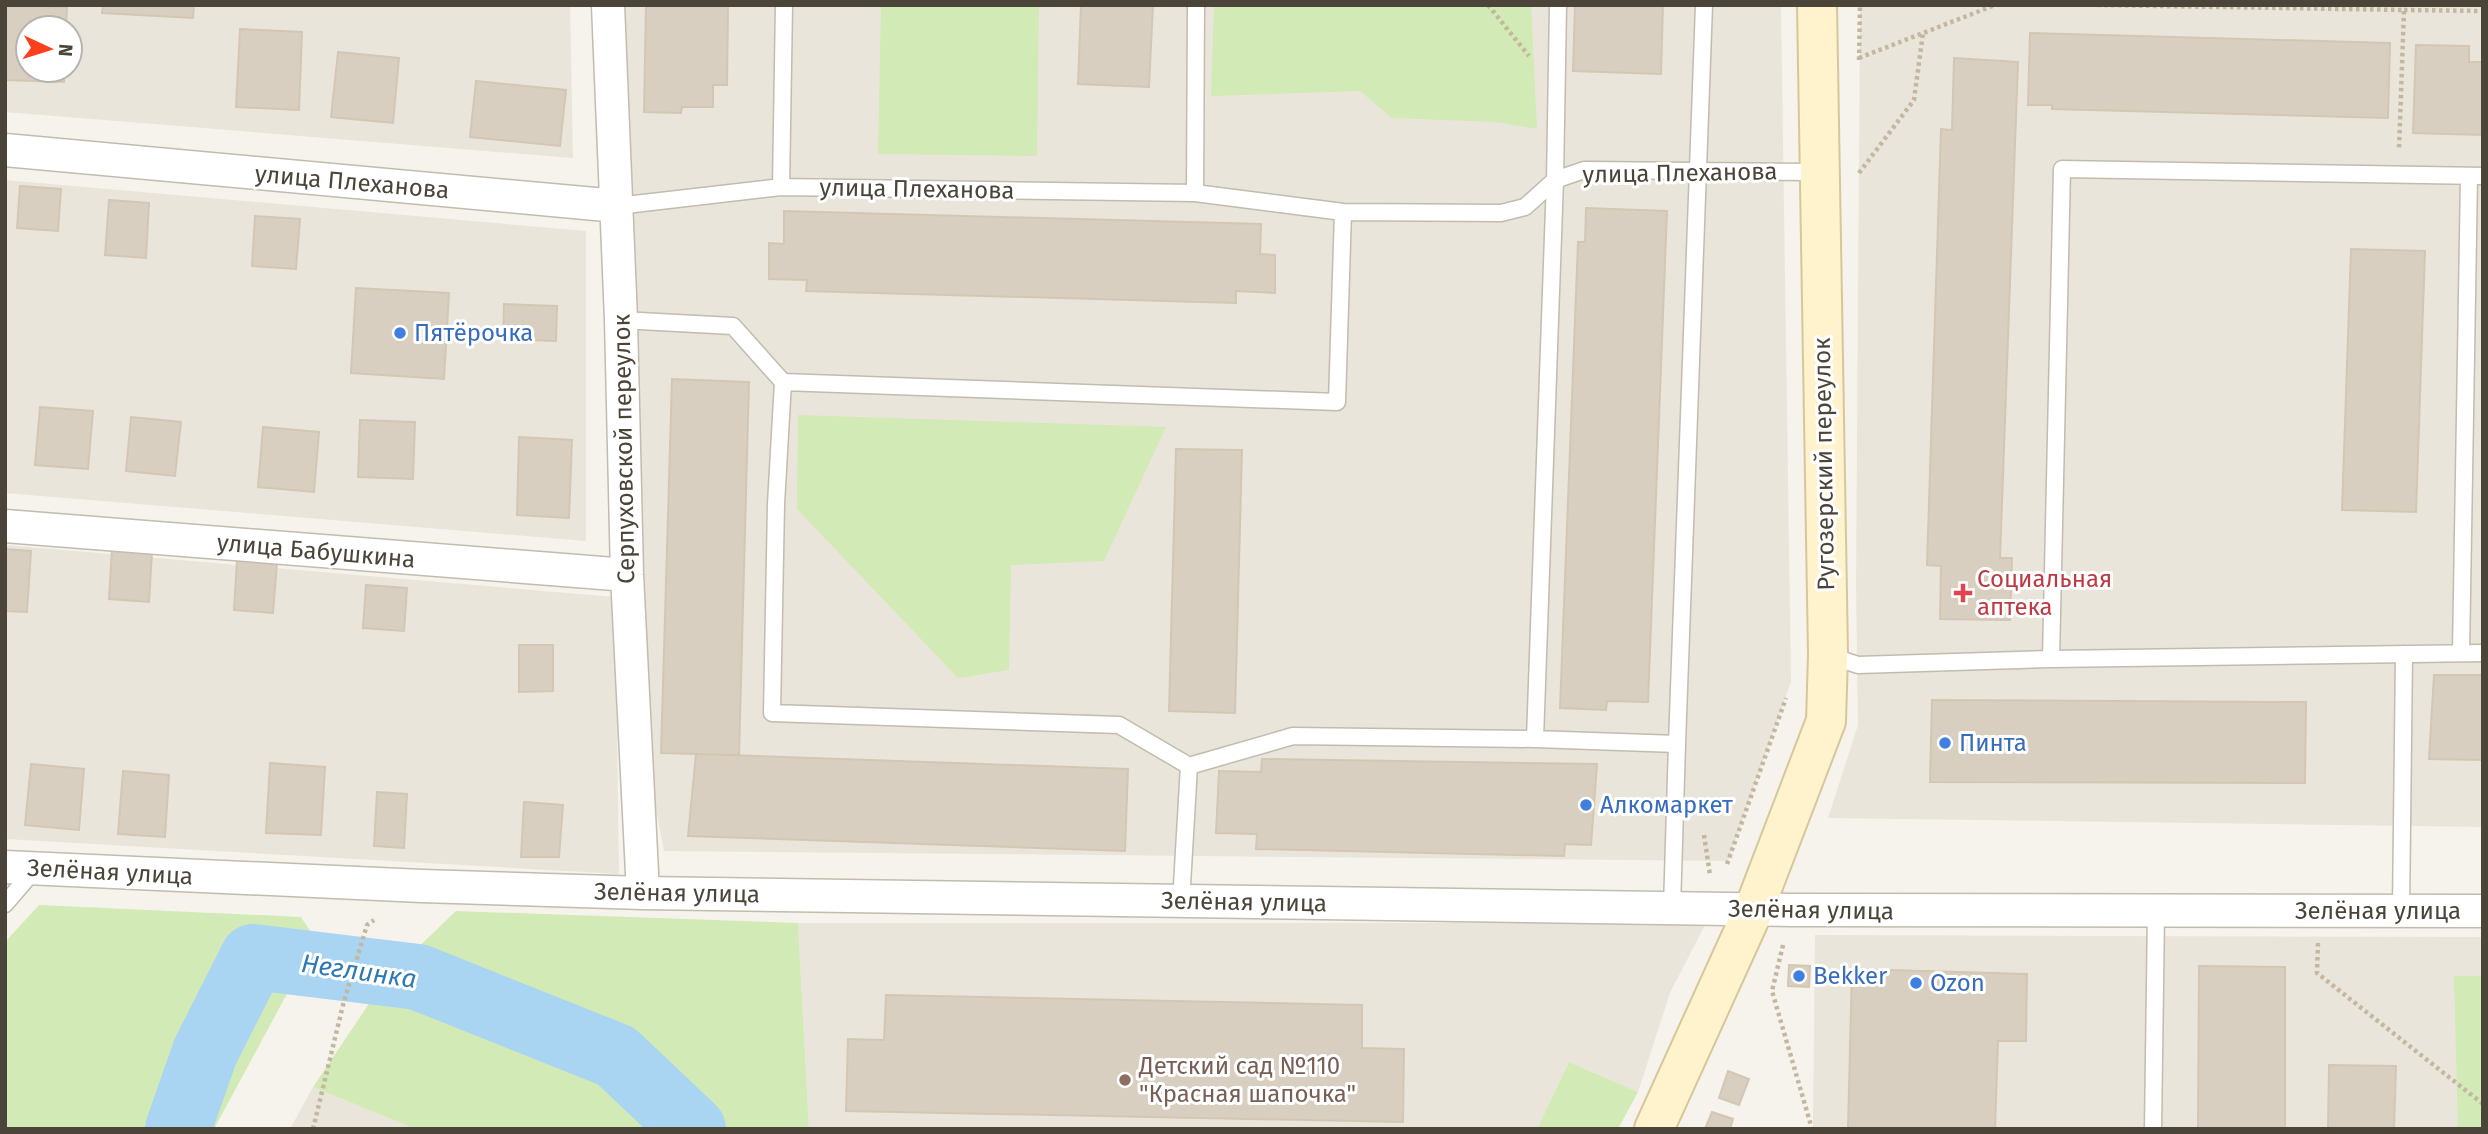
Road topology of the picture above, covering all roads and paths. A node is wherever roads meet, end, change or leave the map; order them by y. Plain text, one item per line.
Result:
1 (608, 5) edge
2 (784, 5) edge
3 (1196, 5) edge
4 (1488, 5) edge
5 (1558, 5) edge
6 (1704, 5) edge
7 (1817, 5) edge
8 (1995, 5) edge
9 (2096, 5) edge
10 (2195, 6) edge
11 (2404, 10) junction
12 (2483, 11) edge
13 (1923, 33) junction
14 (1859, 58) dead end
15 (1556, 88) junction
16 (5, 150) edge
17 (1699, 170) junction
18 (1818, 172) junction
19 (1859, 174) dead end
20 (2398, 174) junction
21 (2476, 176) edge
22 (1555, 180) junction
23 (781, 187) junction
24 (1195, 193) junction
25 (617, 206) junction
26 (1343, 212) junction
27 (621, 320) junction
28 (783, 382) junction
29 (5, 526) edge
30 (627, 575) junction
31 (2404, 653) junction
32 (2460, 653) junction
33 (2483, 653) edge
34 (1828, 655) junction
35 (2051, 659) junction
36 (1787, 695) dead end
37 (1535, 739) junction
38 (1677, 744) junction
39 (1189, 766) junction
40 (1728, 861) dead end
41 (20, 868) edge
42 (643, 893) junction
43 (1181, 902) junction
44 (5, 904) edge
45 (1672, 908) junction
46 (1754, 909) junction
47 (1792, 910) junction
48 (2320, 911) junction
49 (2401, 911) junction
50 (2483, 911) edge
51 (2156, 912) junction
52 (367, 925) dead end
53 (2483, 1104) edge
54 (313, 1129) edge
55 (1654, 1129) edge
56 (1812, 1129) edge
57 (2153, 1129) edge

1 - 25 street, Серпуховской переулок
2 - 23 lane
3 - 24 lane
4 - 15 path
5 - 15 lane
6 - 17 lane
7 - 18 main road, Ругозерский переулок
8 - 13 path
9 - 10 path
10 - 11 path
11 - 12 path
11 - 20 path
13 - 14 path
13 - 19 path
15 - 22 lane
16 - 25 street, улица Плеханова
17 - 18 lane, улица Плеханова
17 - 22 lane, улица Плеханова
17 - 38 lane
18 - 34 main road, Ругозерский переулок
20 - 21 lane
20 - 35 lane
21 - 32 lane
22 - 26 lane, улица Плеханова
22 - 37 lane
23 - 24 lane, улица Плеханова
23 - 25 lane, улица Плеханова
24 - 26 lane, улица Плеханова
25 - 27 street, Серпуховской переулок
26 - 28 lane
27 - 28 lane
27 - 30 street, Серпуховской переулок
28 - 39 lane
29 - 30 street, улица Бабушкина
30 - 42 street, Серпуховской переулок
31 - 32 lane
31 - 35 lane
31 - 49 lane
32 - 33 lane
34 - 35 lane
34 - 46 main road, Ругозерский переулок
36 - 40 path
37 - 38 lane
37 - 39 lane
38 - 45 lane
39 - 43 lane
41 - 42 street, Зелёная улица
41 - 44 lane
42 - 43 street, Зелёная улица
43 - 45 street, Зелёная улица
45 - 46 street, Зелёная улица
46 - 47 street, Зелёная улица
46 - 55 main road, Ругозерский переулок
47 - 51 street, Зелёная улица
47 - 56 path
48 - 49 street, Зелёная улица
48 - 51 street, Зелёная улица
48 - 53 path
49 - 50 street, Зелёная улица
51 - 57 lane
52 - 54 path

